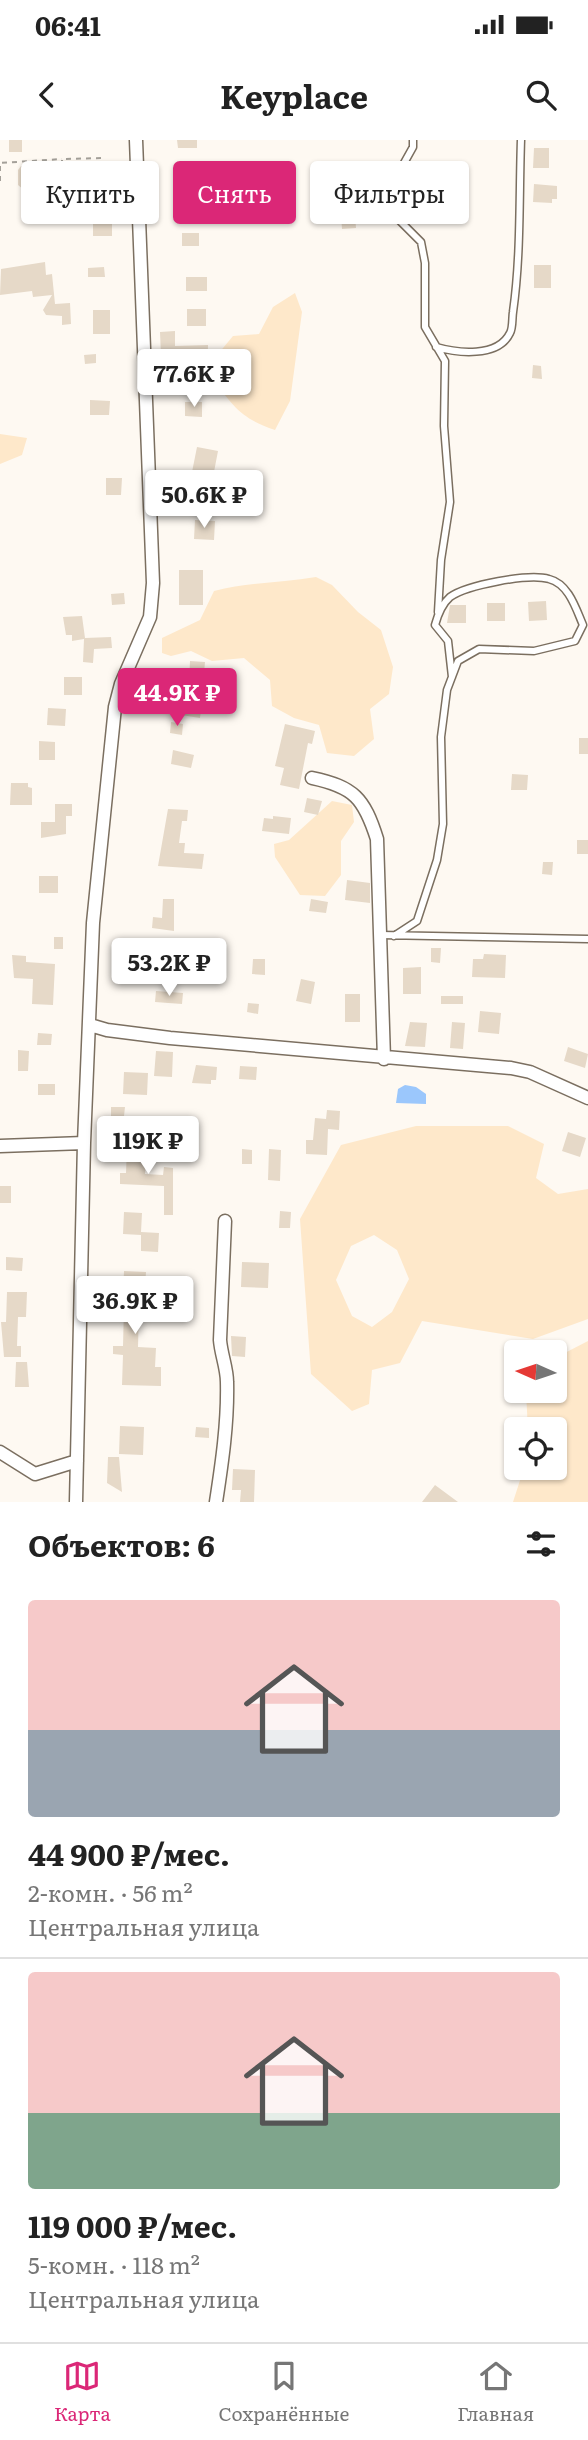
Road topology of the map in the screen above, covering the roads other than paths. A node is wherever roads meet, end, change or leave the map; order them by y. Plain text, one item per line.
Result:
1 (136, 140) edge
2 (413, 140) edge
3 (521, 140) edge
4 (137, 161) edge
5 (140, 224) edge
6 (436, 347) junction
7 (438, 613) junction
8 (452, 677) junction
9 (312, 778) dead end
10 (380, 935) junction
11 (394, 936) junction
12 (588, 939) edge
13 (90, 1025) junction
14 (384, 1059) junction
15 (588, 1098) edge
16 (84, 1143) junction
17 (0, 1146) edge
18 (225, 1220) dead end
19 (0, 1452) edge
20 (77, 1461) junction
21 (78, 1499) edge
22 (216, 1502) edge

1 - 4 street
2 - 6 lane
3 - 6 lane
5 - 13 street
6 - 7 lane
7 - 8 lane
7 - 8 lane
8 - 11 lane
9 - 10 street
10 - 11 lane
10 - 14 street
11 - 12 lane
13 - 14 street
13 - 16 street
14 - 15 street
16 - 17 street
16 - 20 street
18 - 22 street
19 - 20 street
20 - 21 street

